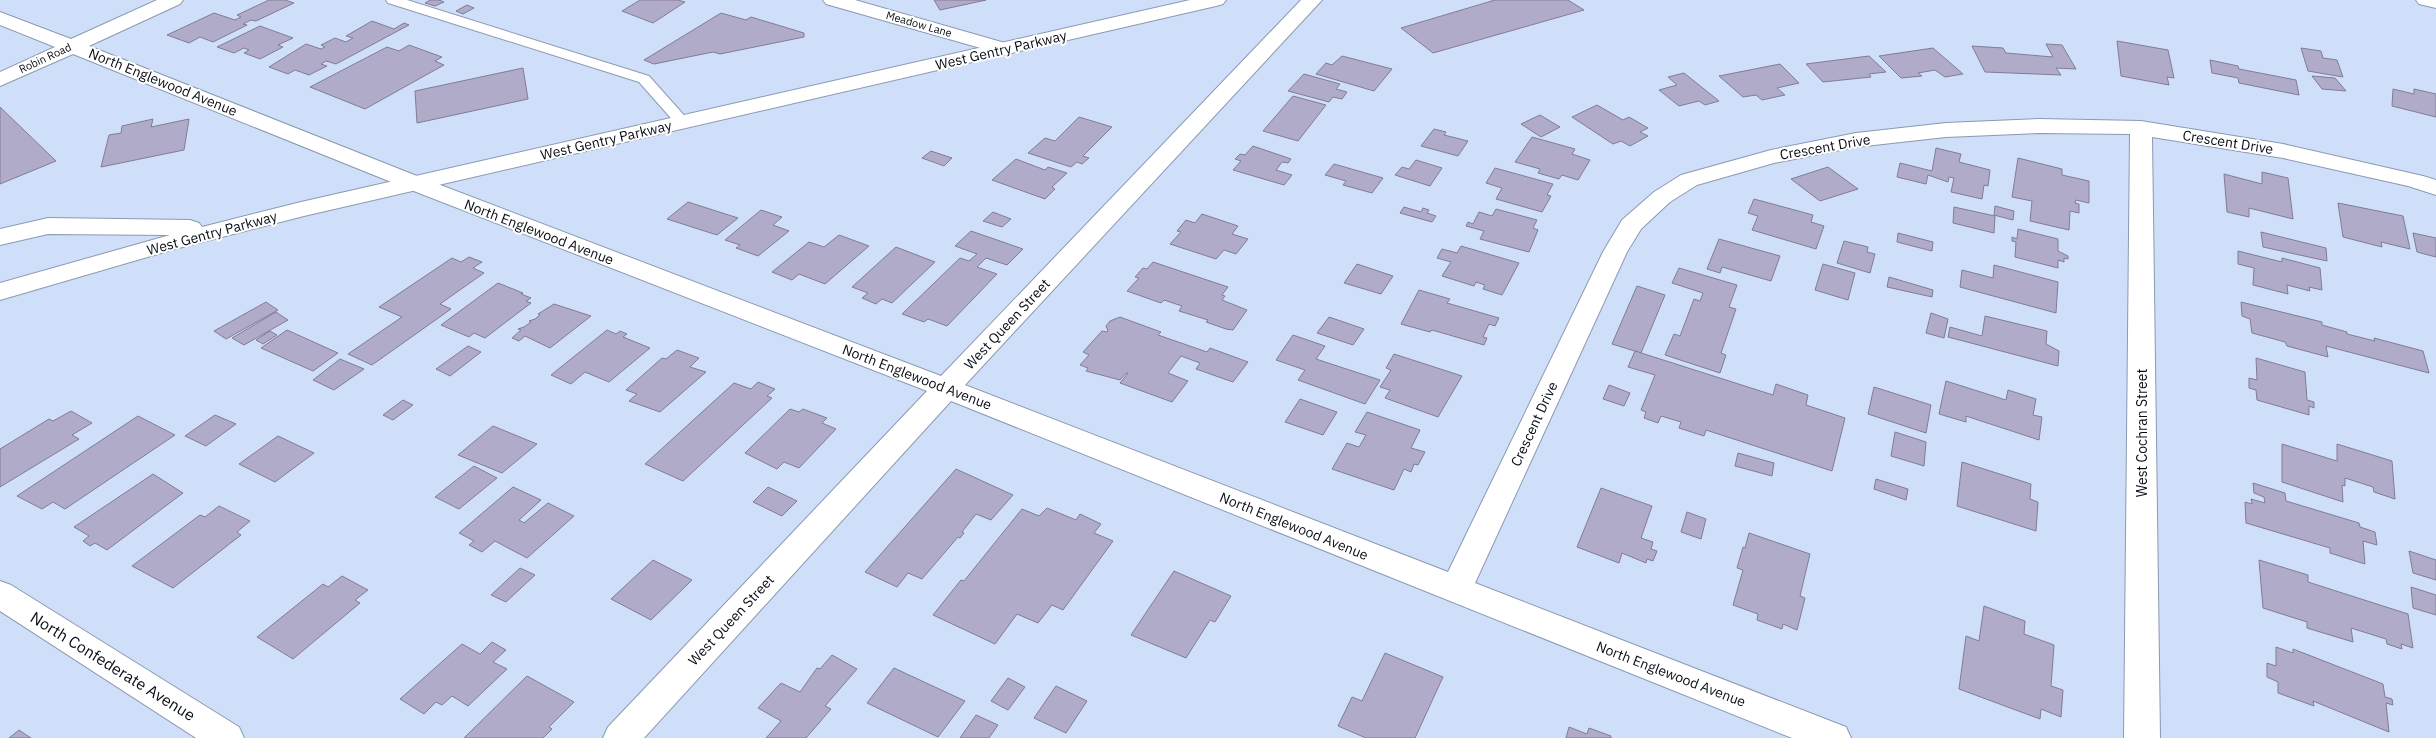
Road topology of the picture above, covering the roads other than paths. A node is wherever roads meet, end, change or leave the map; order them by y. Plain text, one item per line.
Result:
1 (173, 0) edge
2 (393, 0) edge
3 (833, 0) edge
4 (1216, 0) edge
5 (1312, 0) edge
6 (2426, 0) edge
7 (2436, 2) edge
8 (0, 18) edge
9 (72, 46) junction
10 (1005, 49) junction
11 (0, 80) edge
12 (682, 122) junction
13 (2141, 128) junction
14 (414, 183) junction
15 (2436, 188) edge
16 (226, 229) junction
17 (0, 237) edge
18 (0, 292) edge
19 (946, 388) junction
20 (1456, 590) junction
21 (0, 594) edge
22 (226, 738) edge
23 (621, 738) edge
24 (1833, 738) edge
25 (2142, 738) edge

1 - 9 street, Robin Road
2 - 12 lane
3 - 10 street, Meadow Lane
4 - 10 street, West Gentry Parkway
5 - 19 street, West Queen Street
6 - 7 street
8 - 9 street, North Englewood Avenue
9 - 11 street, Robin Road
9 - 14 street, North Englewood Avenue
10 - 12 street, West Gentry Parkway
12 - 14 street, West Gentry Parkway
13 - 15 street, Crescent Drive
13 - 20 street, Crescent Drive
13 - 25 street, West Cochran Street
14 - 16 street, West Gentry Parkway
14 - 19 street, North Englewood Avenue
16 - 17 street
16 - 18 street, West Gentry Parkway
19 - 20 street, North Englewood Avenue
19 - 23 street, West Queen Street
20 - 24 street, North Englewood Avenue
21 - 22 street, North Confederate Avenue

